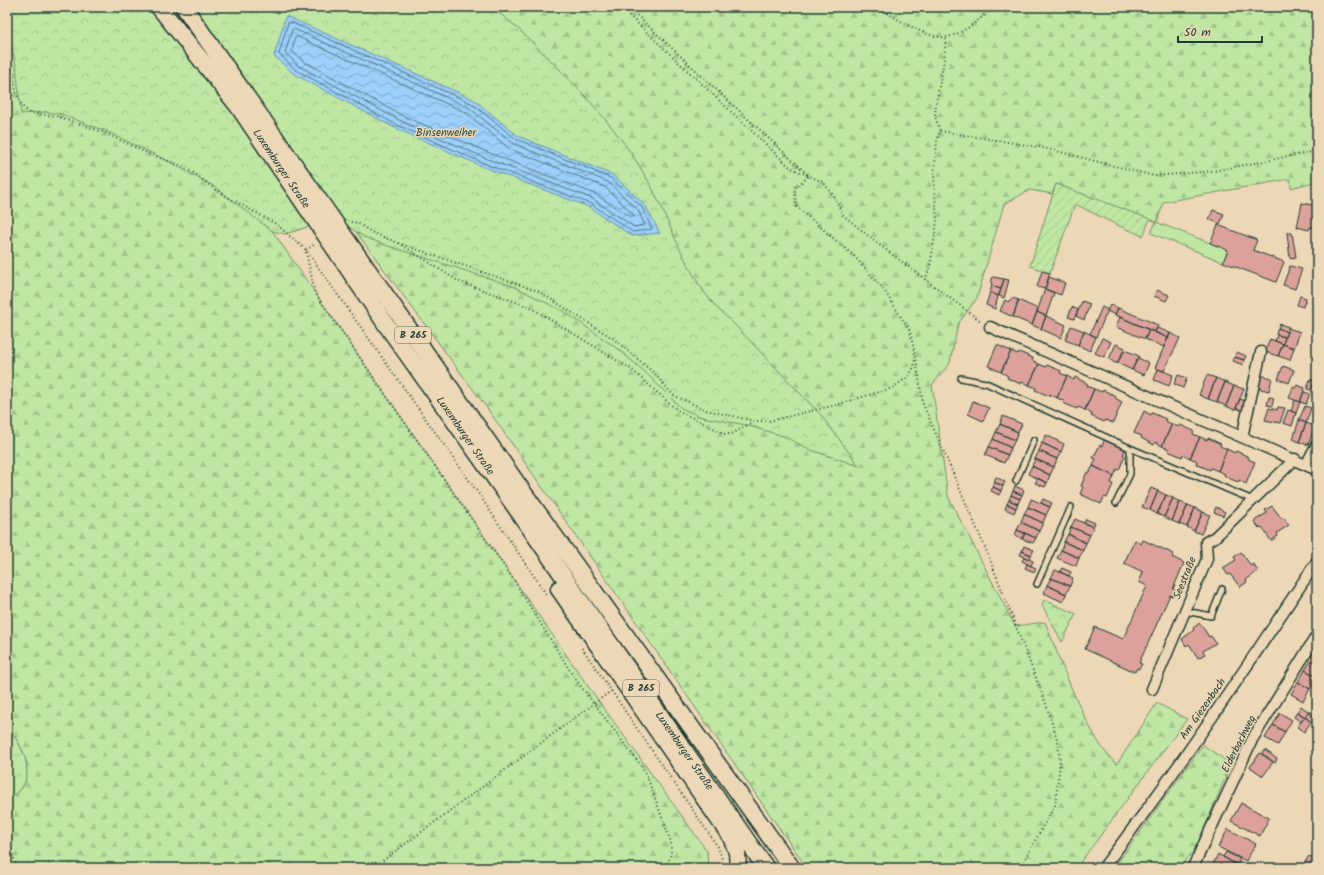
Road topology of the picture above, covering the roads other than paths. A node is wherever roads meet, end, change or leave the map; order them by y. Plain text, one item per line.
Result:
1 (159, 7) edge
2 (184, 7) edge
3 (990, 327) road end
4 (1261, 352) dead end
5 (961, 378) dead end
6 (1242, 437) junction
7 (1034, 440) dead end
8 (1317, 444) edge
9 (1130, 448) junction
10 (1295, 459) junction
11 (1306, 465) junction
12 (1317, 470) edge
13 (1016, 481) dead end
14 (1254, 500) junction
15 (1116, 503) dead end
16 (1071, 507) dead end
17 (516, 508) junction
18 (1317, 561) edge
19 (1037, 584) dead end
20 (1222, 589) dead end
21 (1185, 611) junction
22 (1317, 635) edge
23 (1152, 689) dead end
24 (720, 766) junction
25 (738, 868) edge
26 (766, 868) edge
27 (770, 868) edge
28 (792, 868) edge
29 (1103, 868) edge
30 (1197, 868) edge

1 - 17 main road, Luxemburger Straße / B 265
2 - 24 main road, Luxemburger Straße / B 265
3 - 6 street
4 - 6 street
5 - 9 lane
6 - 10 street
7 - 13 lane
8 - 11 street
9 - 14 lane
9 - 15 lane
10 - 11 street
10 - 14 street, Seestraße
11 - 12 street
14 - 21 street, Seestraße
16 - 19 lane
17 - 25 main road
17 - 26 main road, Luxemburger Straße / B 265
18 - 29 street, Am Giezenbach
20 - 21 lane
21 - 23 street, Seestraße
22 - 30 street, Elderbachweg
24 - 27 main road
24 - 28 main road, B 265

